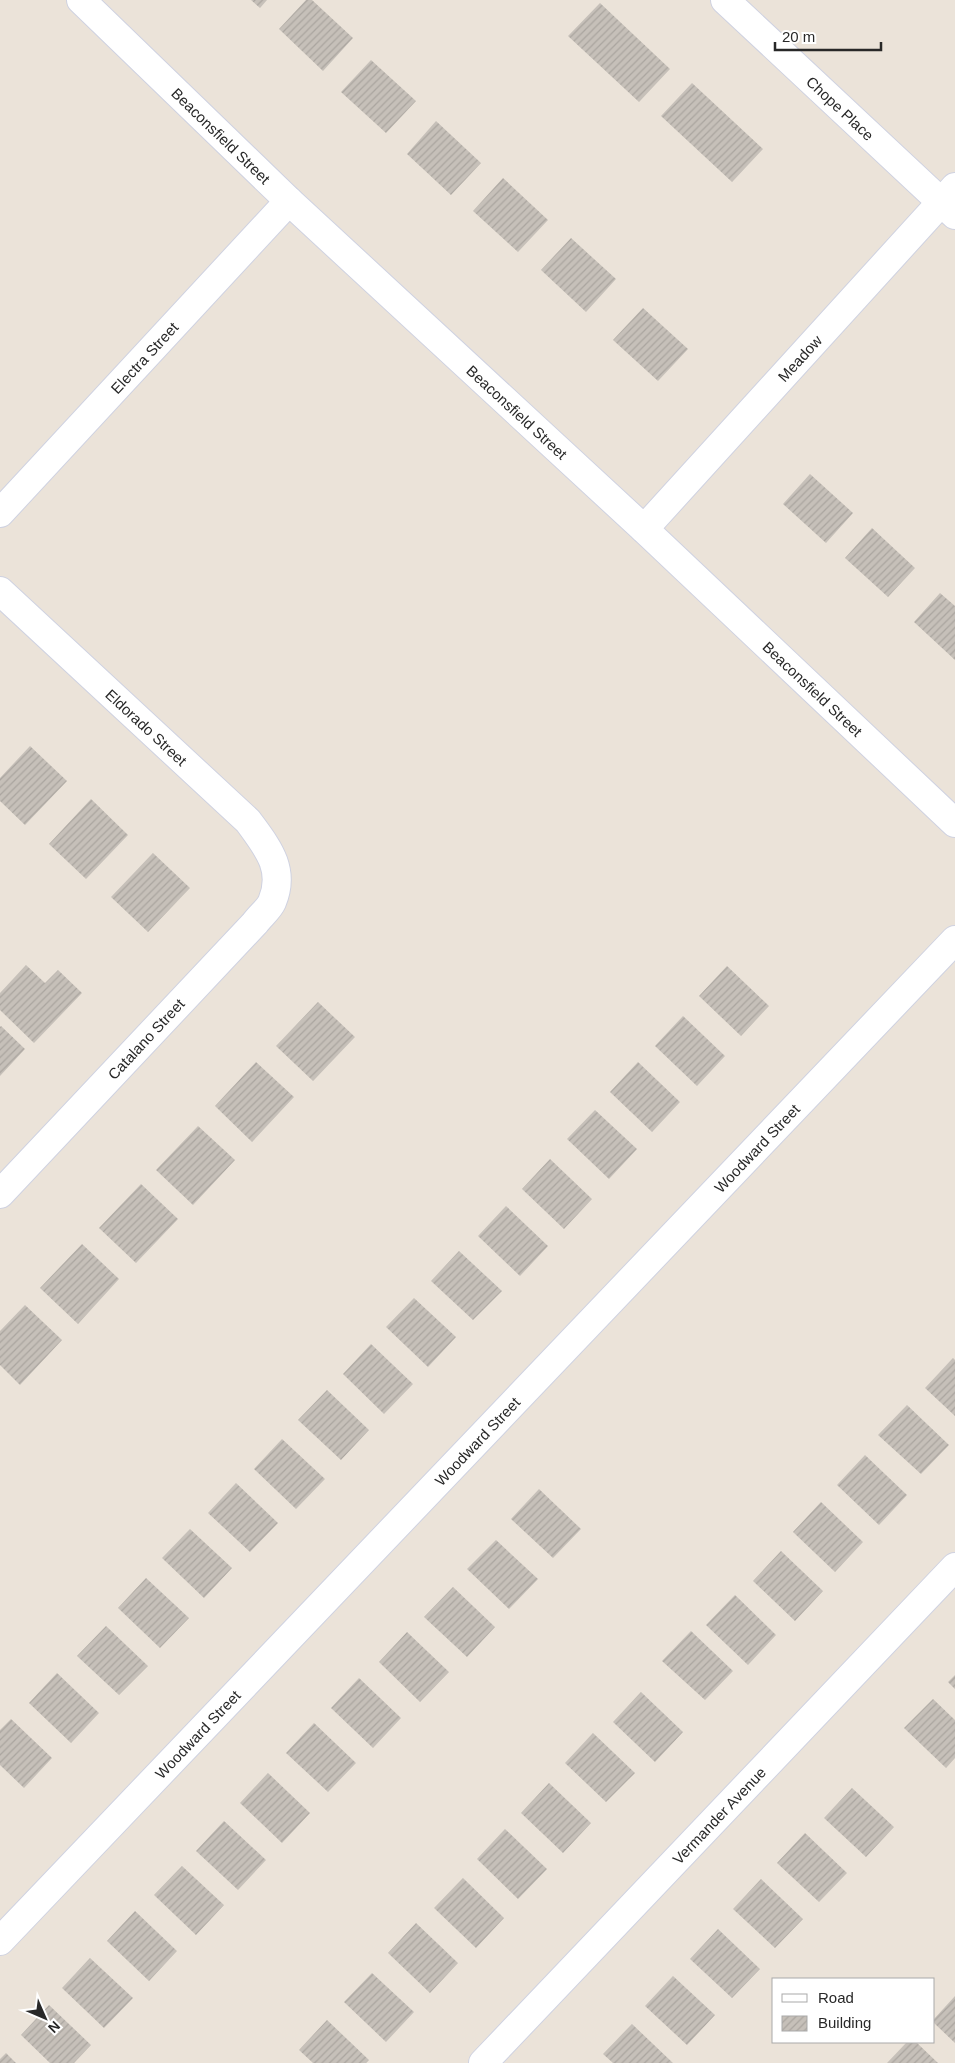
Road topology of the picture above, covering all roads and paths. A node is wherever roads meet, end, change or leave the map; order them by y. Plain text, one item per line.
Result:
1 (81, 0) edge
2 (725, 0) edge
3 (289, 200) junction
4 (950, 201) edge
5 (0, 513) edge
6 (644, 529) junction
7 (0, 591) edge
8 (955, 823) edge
9 (278, 875) joint
10 (955, 940) edge
11 (0, 1194) edge
12 (955, 1567) edge
13 (0, 1941) edge
14 (484, 2063) edge

1 - 3 street, Beaconsfield Street
2 - 4 street, Chope Place
3 - 5 street, Electra Street
3 - 6 street, Beaconsfield Street
4 - 6 street, Meadow
6 - 8 street, Beaconsfield Street
7 - 9 street, Eldorado Street
9 - 11 street, Catalano Street
10 - 13 street, Woodward Street
12 - 14 street, Vermander Avenue

